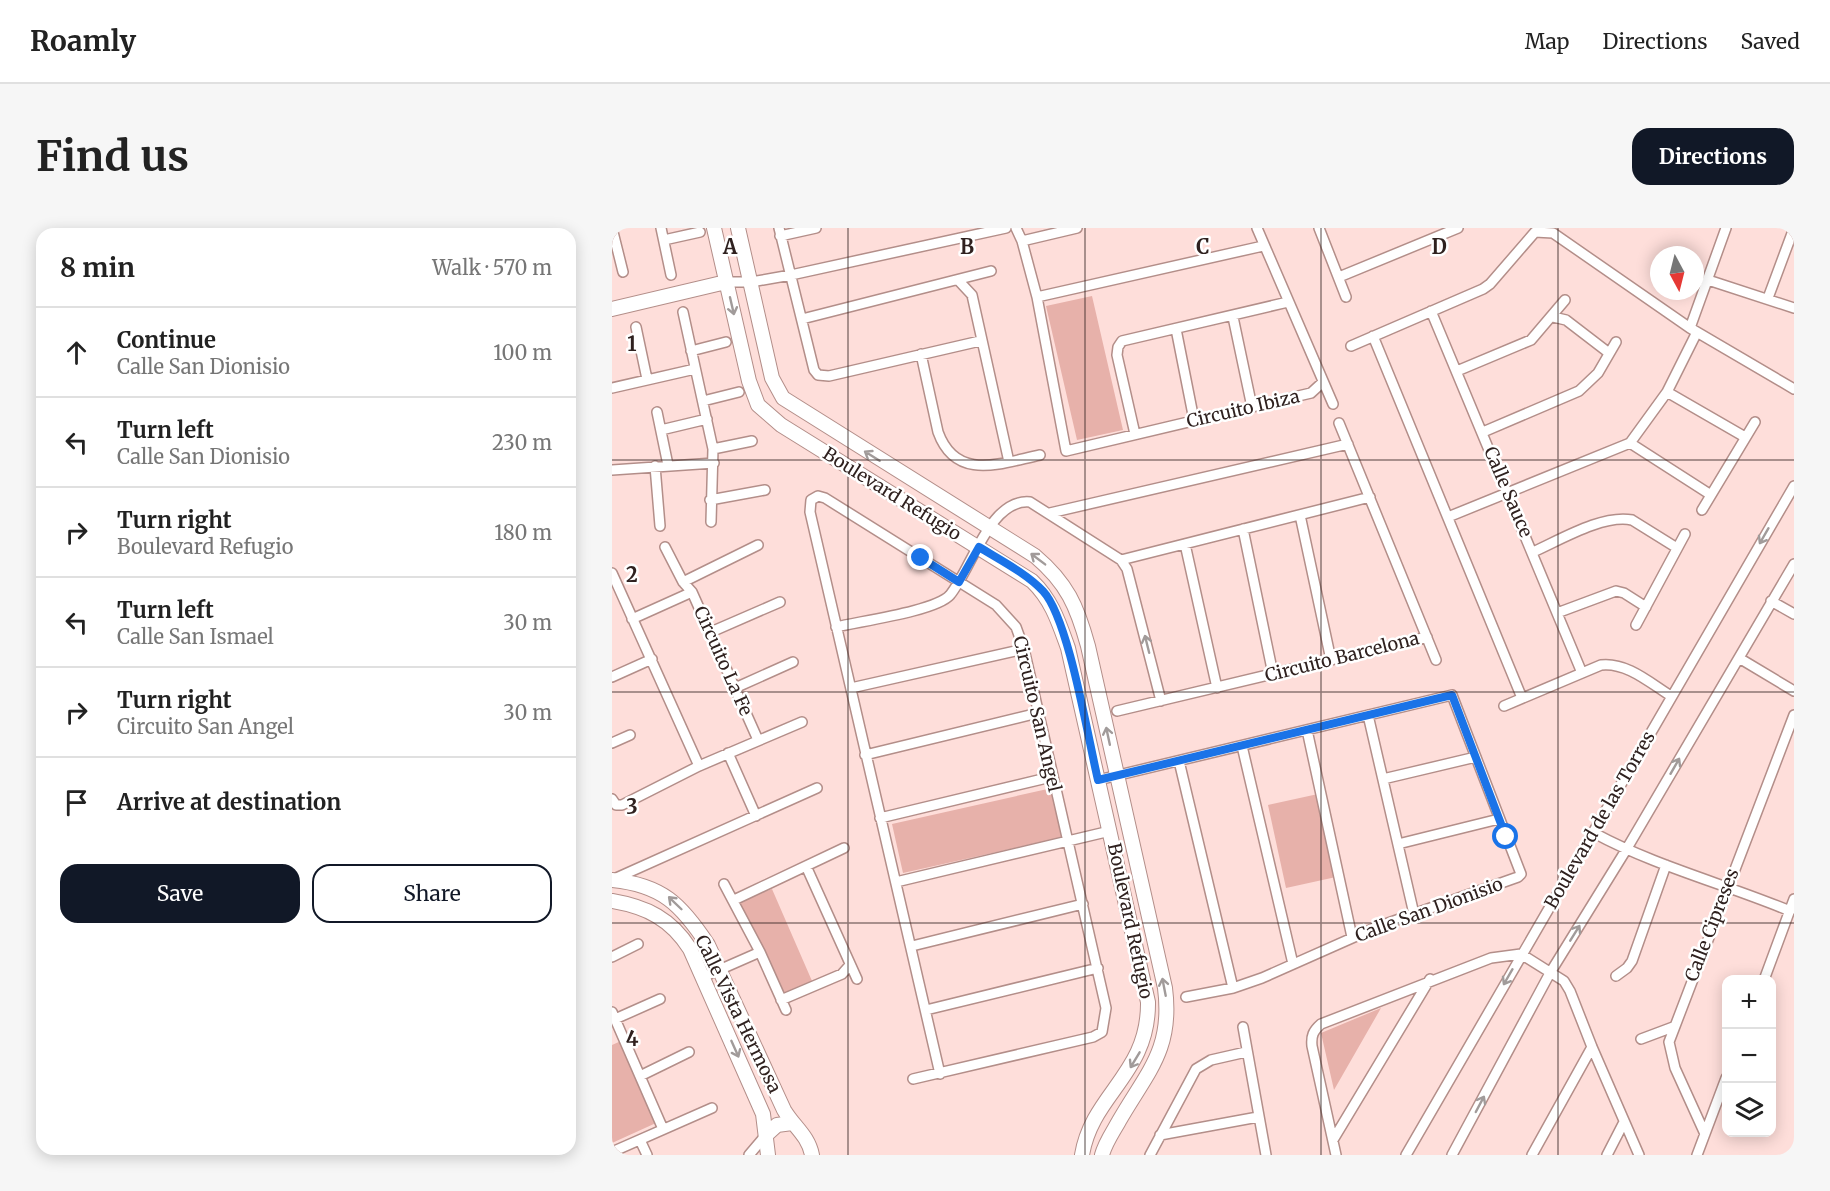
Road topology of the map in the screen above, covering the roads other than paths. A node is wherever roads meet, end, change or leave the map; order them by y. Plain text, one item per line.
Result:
1 (661, 228) edge
2 (714, 228) edge
3 (738, 228) edge
4 (816, 228) edge
5 (1006, 228) edge
6 (1016, 228) edge
7 (1077, 228) edge
8 (1257, 228) edge
9 (1319, 228) edge
10 (1458, 228) edge
11 (1726, 228) edge
12 (1794, 228) edge
13 (614, 229) edge
14 (700, 232) dead end
15 (779, 232) edge
16 (664, 240) junction
17 (1022, 241) junction
18 (1791, 245) edge
19 (1263, 246) junction
20 (991, 271) dead end
21 (622, 272) dead end
22 (671, 275) dead end
23 (792, 276) junction
24 (1339, 277) junction
25 (958, 280) junction
26 (1708, 280) junction
27 (726, 282) junction
28 (751, 282) junction
29 (1037, 297) junction
30 (1346, 297) dead end
31 (1768, 298) junction
32 (1565, 300) dead end
33 (1288, 302) junction
34 (1794, 308) edge
35 (612, 309) edge
36 (1431, 311) junction
37 (683, 312) dead end
38 (1233, 317) junction
39 (1553, 317) junction
40 (802, 319) junction
41 (636, 327) dead end
42 (1176, 329) junction
43 (1694, 330) junction
44 (1373, 336) junction
45 (980, 341) junction
46 (726, 342) dead end
47 (1616, 342) dead end
48 (1351, 346) dead end
49 (691, 351) junction
50 (1610, 353) junction
51 (921, 354) junction
52 (695, 369) junction
53 (1457, 371) junction
54 (647, 379) junction
55 (1323, 382) junction
56 (612, 388) edge
57 (1794, 389) edge
58 (739, 392) dead end
59 (1667, 392) junction
60 (703, 401) junction
61 (1333, 404) dead end
62 (1251, 407) junction
63 (657, 412) dead end
64 (707, 419) junction
65 (1194, 420) junction
66 (1755, 422) dead end
67 (1339, 423) dead end
68 (661, 430) junction
69 (1482, 432) junction
70 (1135, 434) junction
71 (1746, 437) junction
72 (752, 441) dead end
73 (1630, 443) junction
74 (1348, 444) junction
75 (713, 449) junction
76 (1040, 455) dead end
77 (1009, 462) junction
78 (714, 463) junction
79 (668, 465) junction
80 (656, 466) junction
81 (612, 470) edge
82 (1794, 486) edge
83 (765, 490) dead end
84 (1508, 493) junction
85 (1711, 495) junction
86 (1370, 498) junction
87 (710, 500) junction
88 (1702, 510) dead end
89 (1050, 513) junction
90 (1300, 515) junction
91 (1448, 517) junction
92 (711, 522) dead end
93 (660, 526) dead end
94 (990, 529) junction
95 (1243, 529) junction
96 (1685, 534) dead end
97 (1185, 544) junction
98 (758, 545) dead end
99 (665, 547) dead end
100 (979, 547) junction
101 (1677, 548) junction
102 (1533, 552) junction
103 (1121, 560) junction
104 (1794, 564) edge
105 (612, 573) edge
106 (683, 582) junction
107 (959, 582) junction
108 (692, 592) junction
109 (1771, 601) junction
110 (780, 602) dead end
111 (1646, 608) junction
112 (1557, 614) junction
113 (1794, 614) edge
114 (632, 619) junction
115 (1636, 625) dead end
116 (836, 627) junction
117 (711, 632) junction
118 (1427, 638) junction
119 (1024, 649) junction
120 (1739, 658) junction
121 (652, 659) junction
122 (1331, 660) junction
123 (1436, 660) dead end
124 (793, 662) dead end
125 (1582, 673) junction
126 (1273, 674) junction
127 (612, 677) edge
128 (735, 688) junction
129 (851, 688) junction
130 (1217, 688) junction
131 (1794, 691) edge
132 (1671, 696) junction
133 (1522, 698) junction
134 (1161, 701) junction
135 (1504, 706) dead end
136 (1117, 711) dead end
137 (1038, 713) junction
138 (1368, 715) junction
139 (1794, 715) edge
140 (802, 722) dead end
141 (1306, 730) junction
142 (630, 735) dead end
143 (758, 740) junction
144 (612, 743) edge
145 (1242, 746) junction
146 (728, 753) junction
147 (865, 755) junction
148 (1476, 757) junction
149 (1179, 761) junction
150 (699, 766) junction
151 (1117, 776) junction
152 (1052, 777) junction
153 (1383, 779) junction
154 (1098, 780) junction
155 (817, 788) dead end
156 (612, 799) edge
157 (756, 816) junction
158 (880, 818) junction
159 (1499, 819) junction
160 (1110, 831) junction
161 (1594, 833) junction
162 (1067, 842) junction
163 (1398, 844) junction
164 (844, 848) dead end
165 (1626, 850) junction
166 (1666, 865) junction
167 (806, 866) junction
168 (612, 880) edge
169 (896, 882) junction
170 (724, 884) dead end
171 (1728, 885) junction
172 (1794, 899) edge
173 (734, 900) junction
174 (612, 901) edge
175 (1083, 904) junction
176 (1790, 911) junction
177 (1414, 914) junction
178 (1353, 937) junction
179 (638, 944) dead end
180 (912, 946) junction
181 (760, 952) junction
182 (1521, 954) junction
183 (612, 957) edge
184 (1293, 964) junction
185 (850, 965) junction
186 (1098, 968) junction
187 (720, 969) junction
188 (1550, 974) junction
189 (1766, 975) edge
190 (1616, 976) dead end
191 (703, 977) junction
192 (857, 979) dead end
193 (1430, 979) junction
194 (1233, 988) junction
195 (1186, 996) dead end
196 (660, 999) dead end
197 (781, 1000) junction
198 (786, 1010) dead end
199 (926, 1010) junction
200 (614, 1016) edge
201 (1149, 1020) junction
202 (1672, 1027) junction
203 (1167, 1028) junction
204 (1242, 1028) dead end
205 (1641, 1039) dead end
206 (1592, 1047) junction
207 (689, 1052) dead end
208 (1246, 1052) junction
209 (940, 1074) junction
210 (640, 1076) junction
211 (913, 1079) dead end
212 (1724, 1083) edge
213 (712, 1108) dead end
214 (1258, 1117) junction
215 (1624, 1122) junction
216 (792, 1123) junction
217 (663, 1130) junction
218 (1705, 1134) junction
219 (766, 1135) junction
220 (1160, 1135) junction
221 (640, 1140) junction
222 (1333, 1140) junction
223 (612, 1152) edge
224 (647, 1155) edge
225 (749, 1155) edge
226 (768, 1155) edge
227 (812, 1155) edge
228 (1082, 1155) edge
229 (1102, 1155) edge
230 (1150, 1155) edge
231 (1266, 1155) edge
232 (1336, 1155) edge
233 (1406, 1155) edge
234 (1452, 1155) edge
235 (1532, 1155) edge
236 (1607, 1155) edge
237 (1639, 1155) edge
238 (1697, 1155) edge

1 - 16 street
2 - 27 street, Boulevard Refugio
3 - 28 street, Boulevard Refugio
4 - 15 street
5 - 23 street
6 - 17 street
7 - 17 street
8 - 19 street, Circuito Ibiza
9 - 24 street
10 - 24 street
11 - 26 street
12 - 18 street
13 - 21 street
14 - 16 street
15 - 23 street
16 - 22 street
17 - 29 street
18 - 31 street
19 - 29 street
19 - 33 street, Circuito Ibiza
20 - 25 street
23 - 28 street
23 - 40 street
24 - 30 street
25 - 40 street
25 - 45 street
26 - 31 street
26 - 43 street
27 - 28 street
27 - 35 street
27 -> 100 street, Boulevard Refugio
94 -> 28 street, Boulevard Refugio
29 - 70 street, Circuito Ibiza
31 - 34 street
32 - 39 street
33 - 38 street
33 - 55 street, Circuito Ibiza
36 - 43 street
36 - 44 street
36 - 53 street, Calle Sauce
37 - 49 street
38 - 42 street
38 - 62 street
39 - 50 street
39 - 53 street
40 - 51 street
41 - 54 street
42 - 65 street
42 - 70 street
43 - 57 street
43 - 59 street
44 - 48 street
44 - 91 street
45 - 51 street
45 - 77 street
46 - 49 street
47 - 50 street
49 - 52 street
50 - 69 street
51 - 77 street
52 - 54 street
52 - 60 street
53 - 69 street, Calle Sauce
54 - 56 street
55 - 61 street
55 - 62 street, Circuito Ibiza
58 - 60 street
59 - 71 street
59 - 73 street
60 - 64 street
62 - 65 street, Circuito Ibiza
63 - 68 street
64 - 68 street
64 - 75 street
65 - 70 street, Circuito Ibiza
66 - 71 street
67 - 74 street, Circuito Barcelona
68 - 79 street
69 - 84 street, Calle Sauce
71 - 85 street
72 - 75 street
73 - 84 street
73 - 85 street
74 - 86 street, Circuito Barcelona
74 - 89 street
75 - 78 street
76 - 77 street
78 - 79 street
78 - 87 street
79 - 80 street
80 - 81 street
80 - 93 street
82 -> 132 street, Boulevard de las Torres
83 - 87 street
84 - 91 street
84 - 102 street, Calle Sauce
85 - 88 street
86 - 90 street
86 - 118 street, Circuito Barcelona
87 - 92 street
89 - 94 street
89 - 103 street
90 - 95 street
90 - 122 street
91 - 133 street
94 - 100 street
151 -> 94 street, Boulevard Refugio
95 - 97 street
95 - 126 street
96 - 101 street
97 - 103 street
97 - 130 street
98 - 106 street
99 - 106 street
100 - 107 street
100 - 154 street, Boulevard Refugio
101 - 102 street
101 - 111 street
102 - 112 street, Calle Sauce
134 -> 103 street
104 - 109 street, Boulevard de las Torres
105 - 114 street
106 - 108 street
107 - 116 street
107 - 116 street, Circuito San Angel
107 - 119 street, Circuito San Angel
108 - 114 street, Circuito La Fe
108 - 117 street, Circuito La Fe
109 - 113 street
109 - 120 street, Boulevard de las Torres
110 - 117 street
111 - 112 street
111 - 115 street
112 - 125 street, Calle Sauce
114 - 121 street
116 - 129 street, Circuito San Angel
117 - 128 street, Circuito La Fe
118 - 122 street, Circuito Barcelona
118 - 123 street
119 - 129 street
119 - 137 street, Circuito San Angel
120 - 131 street
165 -> 120 street, Boulevard de las Torres
121 - 127 street
121 - 150 street
122 - 126 street, Circuito Barcelona
124 - 128 street
125 - 132 street
125 - 133 street
126 - 130 street, Circuito Barcelona
128 - 143 street, Circuito La Fe
129 - 147 street, Circuito San Angel
130 - 134 street, Circuito Barcelona
132 - 161 street, Boulevard de las Torres
133 - 135 street
134 - 136 street, Circuito Barcelona
137 - 147 street
137 - 152 street, Circuito San Angel
138 - 141 street, Calle San Dionisio
138 - 148 street, Calle San Dionisio
138 - 153 street
139 - 171 street, Calle Cipreses
140 - 143 street
141 - 145 street, Calle San Dionisio
141 - 178 street
142 - 144 street
143 - 146 street
145 - 149 street, Calle San Dionisio
145 - 184 street
146 - 150 street
146 - 157 street
147 - 158 street, Circuito San Angel
148 - 153 street
148 - 159 street, Calle San Dionisio
149 - 151 street, Calle San Dionisio
149 - 194 street
150 - 156 street
151 - 154 street, Calle San Dionisio
203 -> 151 street, Boulevard Refugio
152 - 158 street
152 - 162 street, Circuito San Angel
153 - 163 street
154 - 160 street, Boulevard Refugio
155 - 157 street
157 - 168 street
158 - 169 street, Circuito San Angel
159 - 163 street
159 - 177 street, Calle San Dionisio
160 - 162 street
160 - 201 street, Boulevard Refugio
161 - 165 street
161 - 182 street, Boulevard de las Torres
162 - 169 street
162 - 175 street, Circuito San Angel
163 - 177 street
164 - 167 street
165 - 166 street
188 -> 165 street, Boulevard de las Torres
166 - 171 street
166 - 190 street
167 - 173 street
167 - 185 street
187 -> 168 street, Calle Vista Hermosa
169 - 180 street, Circuito San Angel
170 - 173 street
171 - 176 street
171 - 202 street, Calle Cipreses
172 - 176 street
173 - 181 street
174 - 191 street, Calle Vista Hermosa
175 - 180 street
175 - 186 street, Circuito San Angel
176 - 189 street
177 - 178 street, Calle San Dionisio
178 - 184 street, Calle San Dionisio
179 - 183 street
180 - 199 street, Circuito San Angel
181 - 187 street
181 - 197 street
182 - 188 street
182 - 193 street
182 -> 233 street, Boulevard de las Torres
184 - 194 street, Calle San Dionisio
185 - 192 street
185 - 197 street
186 - 199 street
186 - 209 street, Circuito San Angel
187 - 191 street
187 - 216 street, Calle Vista Hermosa
188 - 206 street
234 -> 188 street, Boulevard de las Torres
191 -> 219 street, Calle Vista Hermosa
193 - 222 street
193 - 222 street
194 - 195 street, Calle San Dionisio
196 - 200 street
197 - 198 street
199 - 209 street, Circuito San Angel
200 - 210 street
201 - 203 street
201 -> 228 street, Boulevard Refugio
202 - 205 street
202 - 218 street, Calle Cipreses
203 - 229 street, Boulevard Refugio
204 - 208 street
206 - 215 street
206 - 235 street
207 - 210 street
208 - 214 street
208 - 220 street
209 - 211 street, Circuito San Angel
210 - 217 street
212 - 218 street
213 - 217 street
214 - 220 street
214 - 231 street
215 - 236 street
215 - 237 street
216 - 219 street
216 - 227 street, Calle Vista Hermosa
217 - 221 street
218 - 238 street
219 - 225 street
219 - 226 street, Calle Vista Hermosa
220 - 230 street
221 - 223 street
221 - 224 street
222 - 232 street

